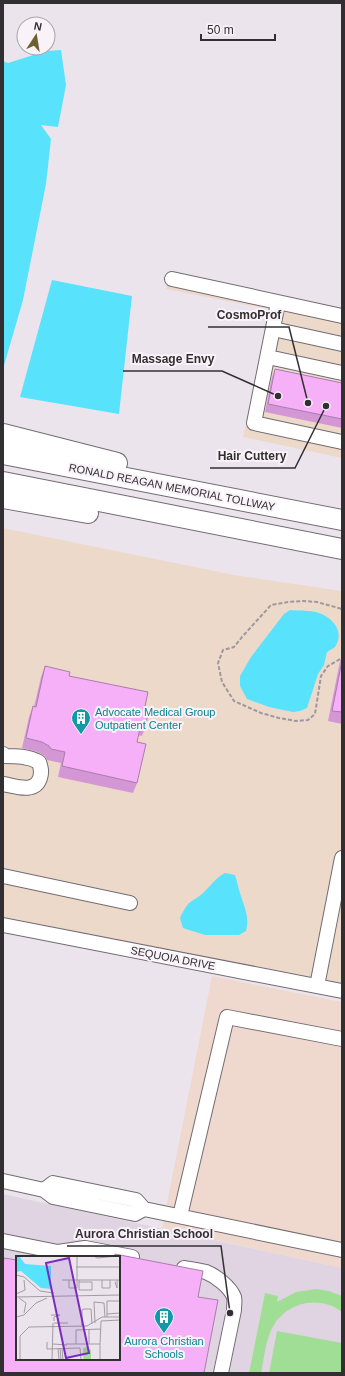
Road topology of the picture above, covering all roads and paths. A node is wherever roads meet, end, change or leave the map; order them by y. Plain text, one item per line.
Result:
1 (172, 279) dead end
2 (278, 303) junction
3 (342, 316) edge
4 (273, 329) junction
5 (342, 344) edge
6 (268, 357) junction
7 (342, 373) edge
8 (3, 434) edge
9 (342, 442) edge
10 (3, 454) edge
11 (3, 482) edge
12 (153, 483) junction
13 (3, 498) edge
14 (182, 518) junction
15 (342, 520) edge
16 (342, 548) edge
17 (342, 609) edge
18 (340, 659) dead end
19 (3, 757) edge
20 (3, 784) edge
21 (342, 858) edge
22 (3, 876) edge
23 (130, 903) dead end
24 (3, 925) edge
25 (316, 986) junction
26 (342, 991) edge
27 (342, 1039) edge
28 (3, 1181) edge
29 (180, 1216) junction
30 (3, 1241) edge
31 (342, 1250) edge
32 (40, 1253) edge
33 (70, 1253) edge
34 (146, 1260) edge
35 (168, 1265) edge
36 (221, 1373) edge

1 - 2 street
2 - 3 street
2 - 4 street
4 - 5 street
4 - 6 street
6 - 7 street
6 - 9 street
8 - 12 highway
10 - 12 highway, RONALD REAGAN MEMORIAL TOLLWAY
11 - 14 highway
12 - 15 highway, RONALD REAGAN MEMORIAL TOLLWAY
13 - 14 highway
14 - 16 highway
17 - 18 path
19 - 20 street
21 - 25 street
22 - 23 street
24 - 25 street, SEQUOIA DRIVE
25 - 26 street, SEQUOIA DRIVE
27 - 29 street
28 - 29 street
29 - 31 street
30 - 32 street
32 - 33 street
33 - 34 street
35 - 36 street

